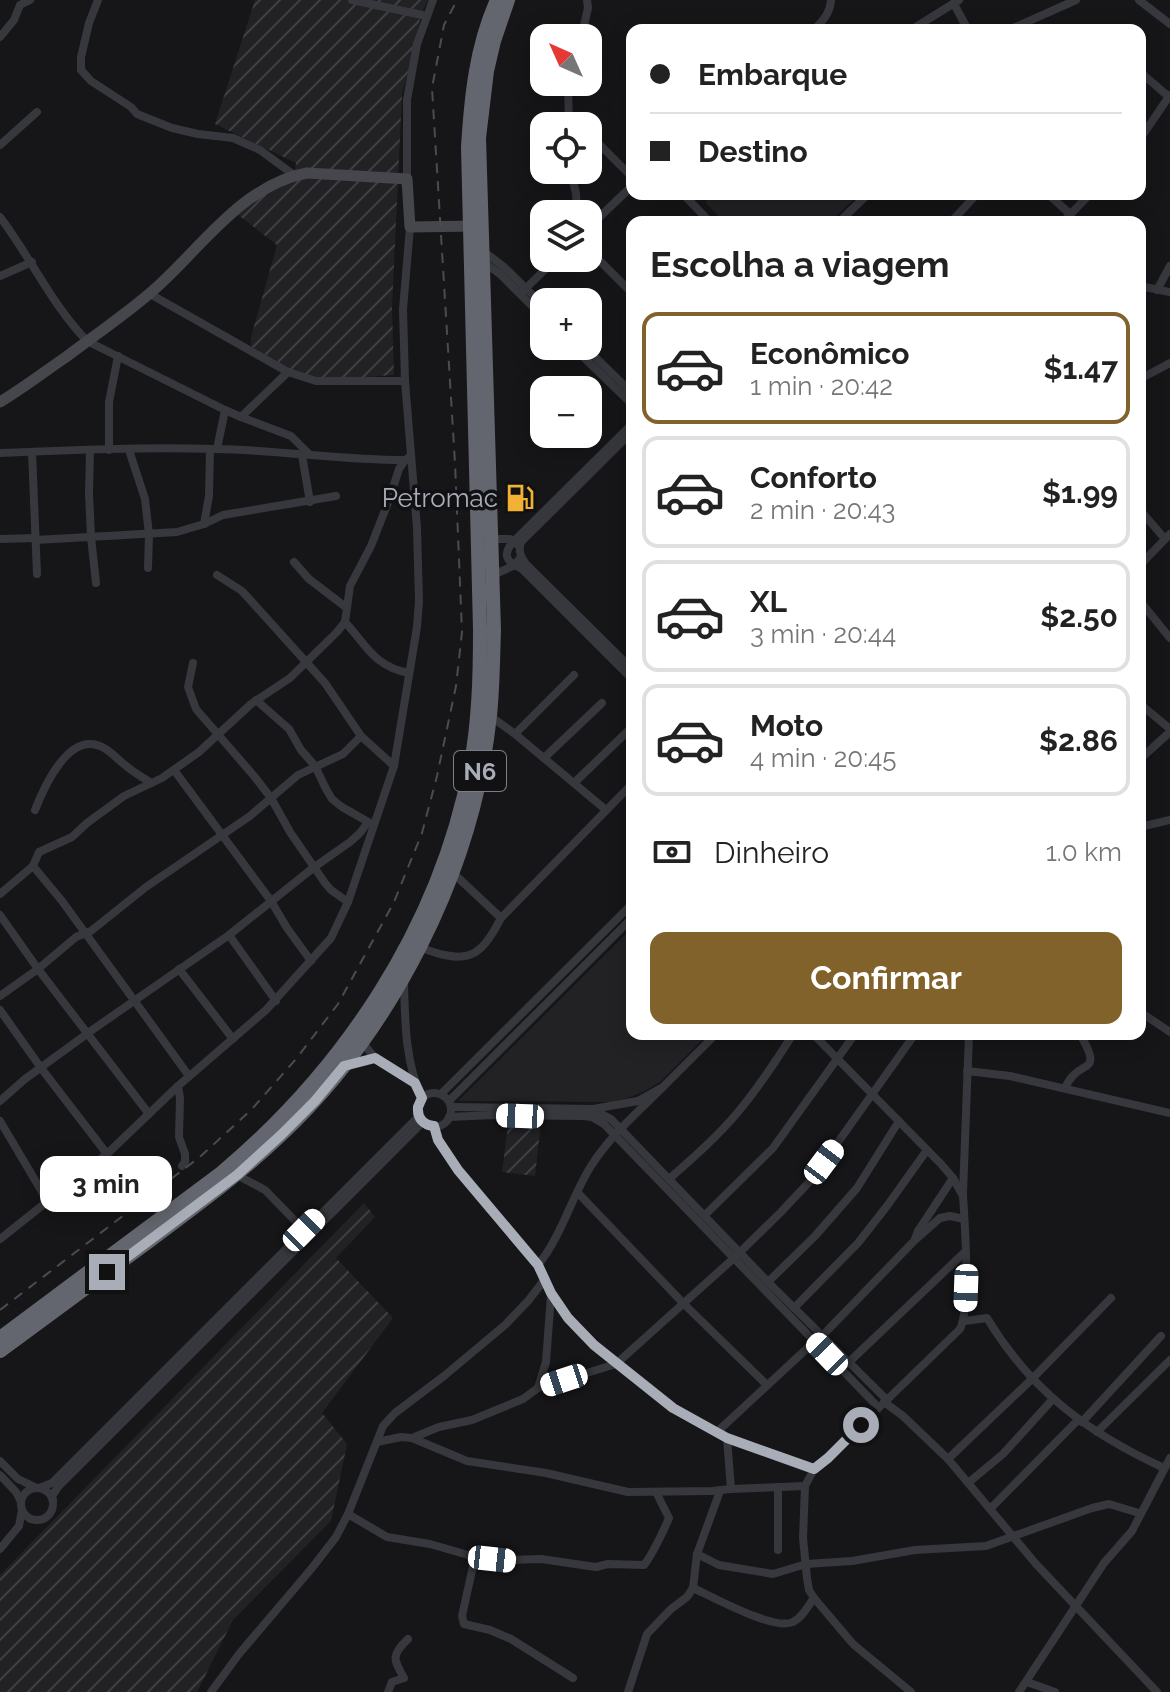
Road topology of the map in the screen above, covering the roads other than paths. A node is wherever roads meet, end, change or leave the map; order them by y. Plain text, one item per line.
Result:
1 (14, 0) edge
2 (30, 0) edge
3 (98, 0) edge
4 (352, 0) edge
5 (433, 0) edge
6 (497, 0) edge
7 (508, 0) edge
8 (587, 0) edge
9 (831, 0) edge
10 (1076, 0) edge
11 (1139, 0) edge
12 (956, 2) edge
13 (18, 10) junction
14 (427, 16) junction
15 (584, 24) edge
16 (819, 24) edge
17 (921, 24) edge
18 (965, 24) edge
19 (1022, 24) edge
20 (1170, 24) edge
21 (0, 37) edge
22 (1146, 77) edge
23 (1169, 96) edge
24 (37, 112) dead end
25 (1146, 130) edge
26 (0, 145) edge
27 (602, 147) edge
28 (626, 171) edge
29 (294, 175) junction
30 (407, 179) junction
31 (626, 192) edge
32 (689, 200) edge
33 (862, 200) edge
34 (971, 200) edge
35 (1055, 200) edge
36 (1084, 200) edge
37 (1070, 214) joint
38 (602, 215) edge
39 (704, 216) edge
40 (845, 216) edge
41 (957, 216) edge
42 (0, 217) edge
43 (476, 226) junction
44 (410, 227) junction
45 (482, 256) junction
46 (32, 262) junction
47 (602, 263) edge
48 (1170, 266) edge
49 (543, 272) edge
50 (0, 276) edge
51 (626, 287) edge
52 (1146, 287) edge
53 (1157, 290) junction
54 (523, 291) junction
55 (1170, 292) edge
56 (150, 294) junction
57 (530, 296) edge
58 (530, 300) edge
59 (87, 341) junction
60 (118, 356) junction
61 (586, 360) edge
62 (598, 360) edge
63 (1170, 363) edge
64 (288, 372) junction
65 (1146, 376) edge
66 (405, 381) junction
67 (626, 387) edge
68 (626, 398) edge
69 (0, 402) edge
70 (225, 410) junction
71 (241, 417) junction
72 (626, 431) edge
73 (626, 438) edge
74 (214, 449) junction
75 (90, 450) junction
76 (109, 450) junction
77 (129, 450) junction
78 (32, 452) junction
79 (0, 453) edge
80 (306, 454) junction
81 (408, 458) junction
82 (336, 496) dead end
83 (310, 502) junction
84 (1146, 516) edge
85 (204, 524) junction
86 (149, 534) junction
87 (91, 537) junction
88 (1167, 537) edge
89 (0, 539) edge
90 (36, 539) junction
91 (490, 539) junction
92 (518, 549) junction
93 (1146, 559) edge
94 (294, 562) dead end
95 (515, 565) junction
96 (148, 568) dead end
97 (37, 574) dead end
98 (217, 575) dead end
99 (491, 576) junction
100 (96, 583) dead end
101 (347, 608) junction
102 (1146, 608) edge
103 (345, 622) junction
104 (1170, 638) edge
105 (193, 663) dead end
106 (305, 663) junction
107 (626, 663) edge
108 (409, 673) junction
109 (626, 673) edge
110 (574, 675) dead end
111 (256, 700) junction
112 (602, 703) dead end
113 (1146, 709) edge
114 (490, 716) junction
115 (1170, 730) edge
116 (626, 733) edge
117 (515, 734) junction
118 (218, 736) junction
119 (361, 736) junction
120 (1146, 753) edge
121 (544, 758) junction
122 (315, 766) junction
123 (394, 766) junction
124 (174, 770) junction
125 (151, 783) junction
126 (574, 783) junction
127 (626, 790) edge
128 (271, 798) junction
129 (35, 810) dead end
130 (606, 810) junction
131 (1170, 820) edge
132 (371, 823) junction
133 (1146, 826) edge
134 (222, 835) junction
135 (33, 866) junction
136 (313, 868) junction
137 (452, 872) junction
138 (0, 894) edge
139 (271, 901) junction
140 (348, 902) junction
141 (626, 910) edge
142 (0, 915) edge
143 (501, 918) junction
144 (626, 924) edge
145 (84, 933) junction
146 (229, 935) junction
147 (418, 947) junction
148 (311, 961) junction
149 (38, 969) junction
150 (179, 969) junction
151 (404, 977) junction
152 (0, 996) edge
153 (135, 999) junction
154 (276, 1001) junction
155 (390, 1001) junction
156 (0, 1010) edge
157 (405, 1013) junction
158 (1146, 1016) edge
159 (1170, 1032) edge
160 (87, 1034) junction
161 (233, 1039) junction
162 (710, 1040) edge
163 (789, 1040) edge
164 (819, 1040) edge
165 (851, 1040) edge
166 (911, 1040) edge
167 (969, 1040) edge
168 (1083, 1040) edge
169 (362, 1042) junction
170 (375, 1058) junction
171 (837, 1059) junction
172 (344, 1066) junction
173 (41, 1068) junction
174 (967, 1071) junction
175 (189, 1076) junction
176 (415, 1083) junction
177 (178, 1086) junction
178 (663, 1087) junction
179 (1065, 1088) junction
180 (441, 1094) junction
181 (871, 1094) junction
182 (422, 1098) junction
183 (0, 1101) edge
184 (450, 1108) junction
185 (592, 1109) junction
186 (1170, 1113) edge
187 (149, 1114) junction
188 (421, 1119) junction
189 (0, 1121) edge
190 (899, 1121) junction
191 (434, 1126) junction
192 (618, 1132) junction
193 (927, 1150) junction
194 (107, 1154) junction
195 (182, 1166) dead end
196 (652, 1168) junction
197 (237, 1175) junction
198 (953, 1178) junction
199 (669, 1179) junction
200 (676, 1192) junction
201 (578, 1193) junction
202 (963, 1196) junction
203 (48, 1202) junction
204 (688, 1204) junction
205 (705, 1215) junction
206 (964, 1219) junction
207 (712, 1228) junction
208 (304, 1230) junction
209 (0, 1239) edge
210 (915, 1240) junction
211 (965, 1252) junction
212 (737, 1254) junction
213 (746, 1264) junction
214 (538, 1265) junction
215 (545, 1279) junction
216 (768, 1282) junction
217 (551, 1293) junction
218 (1111, 1298) dead end
219 (779, 1299) junction
220 (684, 1304) junction
221 (794, 1308) junction
222 (965, 1321) junction
223 (804, 1324) junction
224 (1161, 1336) dead end
225 (0, 1338) edge
226 (818, 1338) junction
227 (0, 1351) edge
228 (830, 1351) junction
229 (1170, 1360) edge
230 (848, 1363) junction
231 (616, 1364) junction
232 (856, 1377) junction
233 (1032, 1379) junction
234 (767, 1385) junction
235 (538, 1388) junction
236 (1052, 1400) junction
237 (883, 1403) junction
238 (1080, 1421) junction
239 (717, 1432) junction
240 (1097, 1432) junction
241 (412, 1438) junction
242 (727, 1438) junction
243 (377, 1442) junction
244 (1170, 1458) edge
245 (948, 1459) junction
246 (0, 1461) edge
247 (1164, 1468) junction
248 (814, 1469) junction
249 (0, 1475) edge
250 (1159, 1479) junction
251 (1170, 1481) edge
252 (968, 1483) junction
253 (805, 1486) junction
254 (778, 1487) junction
255 (38, 1488) junction
256 (731, 1489) junction
257 (720, 1491) junction
258 (656, 1492) junction
259 (53, 1500) junction
260 (21, 1506) junction
261 (990, 1509) junction
262 (1139, 1513) junction
263 (348, 1514) junction
264 (33, 1520) junction
265 (19, 1526) junction
266 (1013, 1536) junction
267 (0, 1549) edge
268 (778, 1550) dead end
269 (697, 1554) junction
270 (475, 1557) junction
271 (806, 1564) junction
272 (693, 1588) junction
273 (814, 1598) junction
274 (1077, 1606) junction
275 (408, 1639) dead end
276 (573, 1678) dead end
277 (1027, 1682) junction
278 (211, 1692) edge
279 (388, 1692) edge
280 (628, 1692) edge
281 (911, 1692) edge
282 (1019, 1692) edge
283 (1055, 1692) edge
284 (1157, 1692) edge

1 - 13 street
2 - 13 street
3 - 29 street
4 - 14 street
5 - 14 street
6 - 43 highway, N6
7 - 43 highway, N6
8 - 15 street
9 - 16 street
10 - 19 street
11 - 20 street
12 - 17 street
12 - 18 street
13 - 21 street
14 - 30 street
22 - 23 street
23 - 25 street
24 - 26 street
27 - 28 street
29 - 30 street
29 - 56 street
30 - 44 street
31 - 38 street
32 - 39 street
33 - 40 street
34 - 41 street
35 - 37 street
36 - 37 street
42 - 46 street
43 - 44 street
43 - 45 highway, N6
43 - 225 highway, N6
44 - 66 street
45 - 54 street
45 - 91 highway, N6
46 - 50 street
46 - 59 street
47 - 51 street
48 - 53 street
49 - 54 street
52 - 53 street
53 - 55 street
54 - 57 street
54 - 58 street
56 - 59 street
56 - 64 street
59 - 60 street
59 - 69 street
60 - 70 street
60 - 76 street
61 - 68 street
62 - 67 street
63 - 65 street
64 - 66 street
64 - 71 street
66 - 81 street
70 - 71 street
70 - 74 street
71 - 80 street
72 - 92 street
73 - 92 street
74 - 77 street
74 - 80 street
74 - 85 street
75 - 76 street
75 - 78 street
75 - 87 street
76 - 77 street
77 - 86 street
78 - 79 street
78 - 90 street
80 - 81 street
80 - 83 street
81 - 101 street
81 - 108 street
82 - 83 street
83 - 85 street
84 - 88 street
85 - 86 street
86 - 87 street
86 - 96 street
87 - 90 street
87 - 100 street
88 - 93 street
89 - 90 street
90 - 97 street
91 - 92 street
91 - 99 highway, N6
92 - 95 street
92 - 95 street
92 - 107 street
94 - 101 street
95 - 99 street
95 - 109 street
98 - 106 street
99 - 114 highway, N6
101 - 103 street
102 - 104 street
103 - 106 street
103 - 108 street
105 - 118 street
106 - 111 street
106 - 119 street
108 - 123 street
110 - 117 street
111 - 118 street
111 - 122 street
112 - 121 street
113 - 115 street
114 - 117 street
114 - 137 highway, N6
115 - 120 street
116 - 126 street
117 - 121 street
118 - 124 street
118 - 128 street
119 - 122 street
119 - 123 street
121 - 126 street
122 - 128 street
122 - 132 street
123 - 132 street
124 - 125 street
124 - 134 street
125 - 129 street
125 - 135 street
126 - 130 street
127 - 130 street
128 - 134 street
128 - 136 street
130 - 143 street
131 - 133 street
132 - 136 street
132 - 140 street
134 - 139 street
134 - 145 street
135 - 138 street
135 - 145 street
136 - 139 street
136 - 140 street
137 - 143 street
137 - 147 highway, N6
139 - 146 street
139 - 148 street
140 - 148 street
141 - 180 street
142 - 149 street
143 - 147 street
144 - 184 street
145 - 149 street
145 - 153 street
146 - 150 street
146 - 154 street
147 - 151 highway, N6
148 - 154 street
149 - 152 street
149 - 160 street
150 - 153 street
150 - 161 street
151 - 155 highway, N6
151 - 157 street
153 - 160 street
153 - 175 street
154 - 161 street
155 - 157 street
155 - 169 highway, N6
156 - 173 street
157 - 176 street
158 - 159 street
160 - 173 street
160 - 187 street
161 - 175 street
162 - 178 street
163 - 199 street
164 - 171 street
165 - 171 street
166 - 181 street
167 - 174 street
168 - 179 street
169 - 170 street
169 - 172 highway, N6
170 - 172 street
170 - 176 street
171 - 181 street
171 - 205 street
172 - 197 highway, N6
173 - 183 street
173 - 194 street
174 - 179 street
174 - 202 street
175 - 177 street
176 - 182 street
177 - 187 street
177 - 195 street
178 - 185 street
178 - 192 street
179 - 186 street
180 - 182 street
180 - 184 street
181 - 190 street
181 - 212 street
182 - 188 street
184 - 185 street
184 - 191 street
184 - 192 street
185 - 192 street
187 - 194 street
188 - 191 street
188 - 208 street
188 - 259 street
189 - 203 street
190 - 193 street
190 - 216 street
191 - 214 street
192 - 196 street
192 - 201 street
193 - 198 street
193 - 221 street
194 - 203 street
196 - 199 street
196 - 200 street
197 - 208 street
197 - 227 highway, N6
198 - 202 street
198 - 210 street
199 - 200 street
200 - 204 street
201 - 214 street
201 - 220 street
202 - 206 street
203 - 209 street
204 - 205 street
204 - 207 street
205 - 207 street
206 - 210 street
206 - 211 street
207 - 212 street
208 - 255 street
210 - 226 street
211 - 222 street
211 - 230 street
212 - 213 street
212 - 220 street
213 - 216 street
213 - 219 street
214 - 215 street
215 - 217 street
215 - 243 street
216 - 219 street
217 - 231 street
217 - 235 street
218 - 233 street
219 - 221 street
219 - 223 street
220 - 231 street
220 - 234 street
221 - 223 street
222 - 233 street
222 - 237 street
223 - 226 street
224 - 238 street
226 - 228 street
226 - 234 street
228 - 230 street
228 - 232 street
229 - 240 street
230 - 232 street
231 - 235 street
231 - 239 street
232 - 237 street
233 - 236 street
233 - 245 street
234 - 239 street
235 - 241 street
236 - 238 street
236 - 252 street
237 - 245 street
237 - 248 street
238 - 240 street
238 - 261 street
239 - 242 street
240 - 247 street
241 - 243 street
241 - 258 street
242 - 248 street
242 - 256 street
243 - 263 street
244 - 247 street
245 - 252 street
246 - 255 street
247 - 250 street
248 - 253 street
249 - 260 street
250 - 251 street
250 - 262 street
252 - 261 street
253 - 254 street
253 - 271 street
254 - 256 street
254 - 268 street
255 - 259 street
255 - 260 street
256 - 257 street
257 - 258 street
257 - 269 street
258 - 270 street
259 - 264 street
260 - 264 street
260 - 265 street
261 - 266 street
262 - 266 street
262 - 274 street
263 - 270 street
263 - 278 street
264 - 265 street
265 - 267 street
266 - 271 street
266 - 274 street
269 - 271 street
269 - 272 street
270 - 276 street
271 - 273 street
272 - 273 street
272 - 280 street
273 - 281 street
274 - 277 street
274 - 284 street
275 - 279 street
277 - 282 street
277 - 283 street

